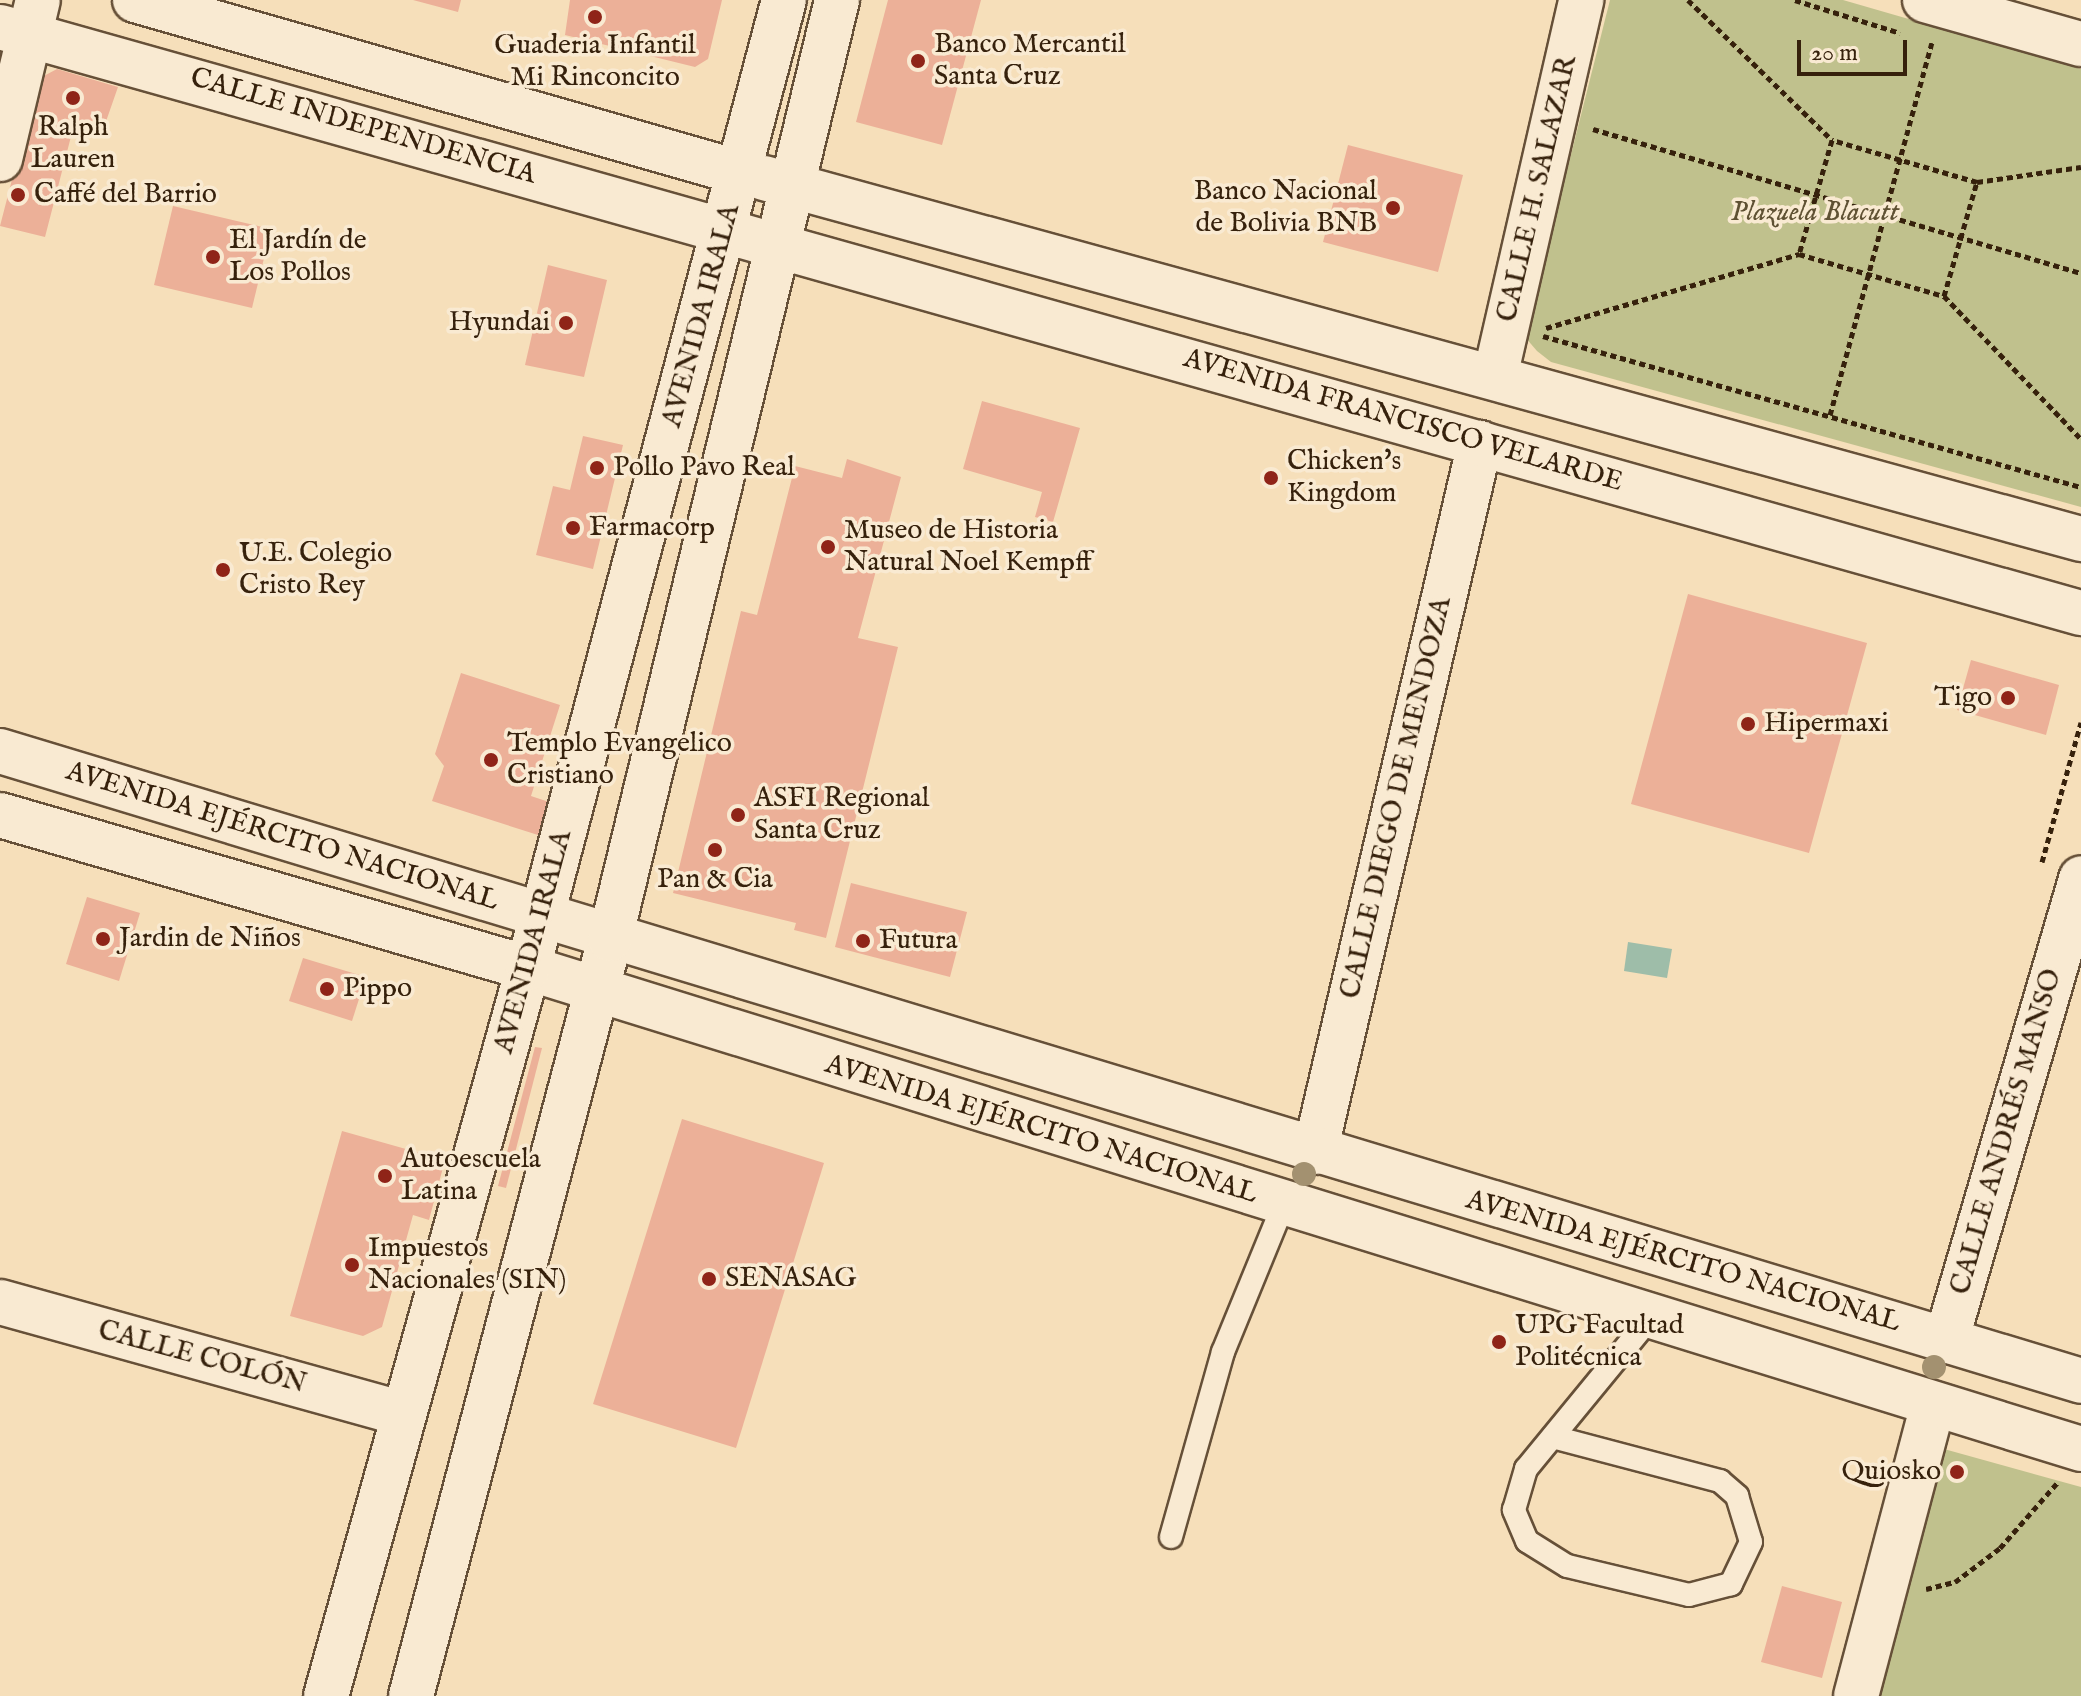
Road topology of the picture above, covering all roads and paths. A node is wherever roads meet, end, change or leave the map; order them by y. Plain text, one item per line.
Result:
1 (135, 0) edge
2 (784, 0) edge
3 (837, 0) edge
4 (1581, 0) edge
5 (1688, 0) edge
6 (1795, 0) edge
7 (1929, 1) edge
8 (22, 21) edge
9 (2081, 44) edge
10 (1588, 128) dead end
11 (1832, 140) junction
12 (0, 159) edge
13 (1900, 160) junction
14 (2081, 167) edge
15 (741, 173) junction
16 (1977, 182) junction
17 (790, 183) junction
18 (1816, 195) junction
19 (1884, 214) junction
20 (726, 231) junction
21 (1961, 237) junction
22 (776, 244) junction
23 (1799, 254) junction
24 (2081, 273) edge
25 (1868, 274) junction
26 (1944, 296) junction
27 (1494, 377) junction
28 (1830, 415) junction
29 (2081, 439) edge
30 (1480, 443) junction
31 (2081, 487) edge
32 (2081, 539) edge
33 (2081, 613) edge
34 (2081, 722) edge
35 (0, 751) edge
36 (0, 815) edge
37 (2081, 878) edge
38 (2038, 881) dead end
39 (541, 916) junction
40 (610, 939) junction
41 (528, 968) junction
42 (595, 991) junction
43 (1312, 1152) junction
44 (1290, 1208) junction
45 (0, 1302) edge
46 (1650, 1318) junction
47 (1952, 1343) junction
48 (2081, 1381) edge
49 (1935, 1405) junction
50 (403, 1414) junction
51 (1553, 1437) junction
52 (2065, 1461) edge
53 (1171, 1537) dead end
54 (1915, 1592) dead end
55 (326, 1696) edge
56 (411, 1696) edge
57 (1856, 1696) edge

1 - 15 street
2 - 15 street, AVENIDA IRALA
3 - 17 street, AVENIDA IRALA
4 - 27 street, CALLE H. SALAZAR
5 - 11 path
6 - 13 path
7 - 9 street
8 - 12 street
8 - 20 street, CALLE INDEPENDENCIA
10 - 18 path
11 - 13 path
11 - 18 path
13 - 16 path
13 - 19 path
14 - 16 path
15 - 17 street
15 - 20 street, AVENIDA IRALA
16 - 21 path
17 - 22 street, AVENIDA IRALA
17 - 27 street
18 - 19 path
18 - 23 path
19 - 21 path
19 - 25 path
20 - 22 street, AVENIDA FRANCISCO VELARDE
20 - 39 street, AVENIDA IRALA
21 - 24 path
21 - 26 path
22 - 30 street, AVENIDA FRANCISCO VELARDE
22 - 40 street, AVENIDA IRALA
23 - 25 path
23 - 28 path
25 - 26 path
25 - 28 path
26 - 29 path
27 - 30 street
27 - 32 street
28 - 31 path
30 - 33 street, AVENIDA FRANCISCO VELARDE
30 - 43 street, CALLE DIEGO DE MENDOZA
34 - 38 path
35 - 39 street, AVENIDA EJÉRCITO NACIONAL
36 - 41 street, AVENIDA EJÉRCITO NACIONAL
37 - 47 street, CALLE ANDRÉS MANSO
39 - 40 street, AVENIDA EJÉRCITO NACIONAL
39 - 41 street, AVENIDA IRALA
40 - 42 street, AVENIDA IRALA
40 - 43 street, AVENIDA EJÉRCITO NACIONAL
41 - 42 street, AVENIDA EJÉRCITO NACIONAL
41 - 50 street, AVENIDA IRALA
42 - 44 street, AVENIDA EJÉRCITO NACIONAL
42 - 56 street, AVENIDA IRALA
43 - 44 street
43 - 44 street
43 - 47 street, AVENIDA EJÉRCITO NACIONAL
44 - 46 street, AVENIDA EJÉRCITO NACIONAL
44 - 53 lane
45 - 50 street, CALLE COLÓN
46 - 49 street, AVENIDA EJÉRCITO NACIONAL
46 - 51 lane
47 - 48 street, AVENIDA EJÉRCITO NACIONAL
47 - 49 street
47 - 49 street
49 - 52 street, AVENIDA EJÉRCITO NACIONAL
49 - 57 street
50 - 55 street, AVENIDA IRALA
51 - 51 lane
52 - 54 path

